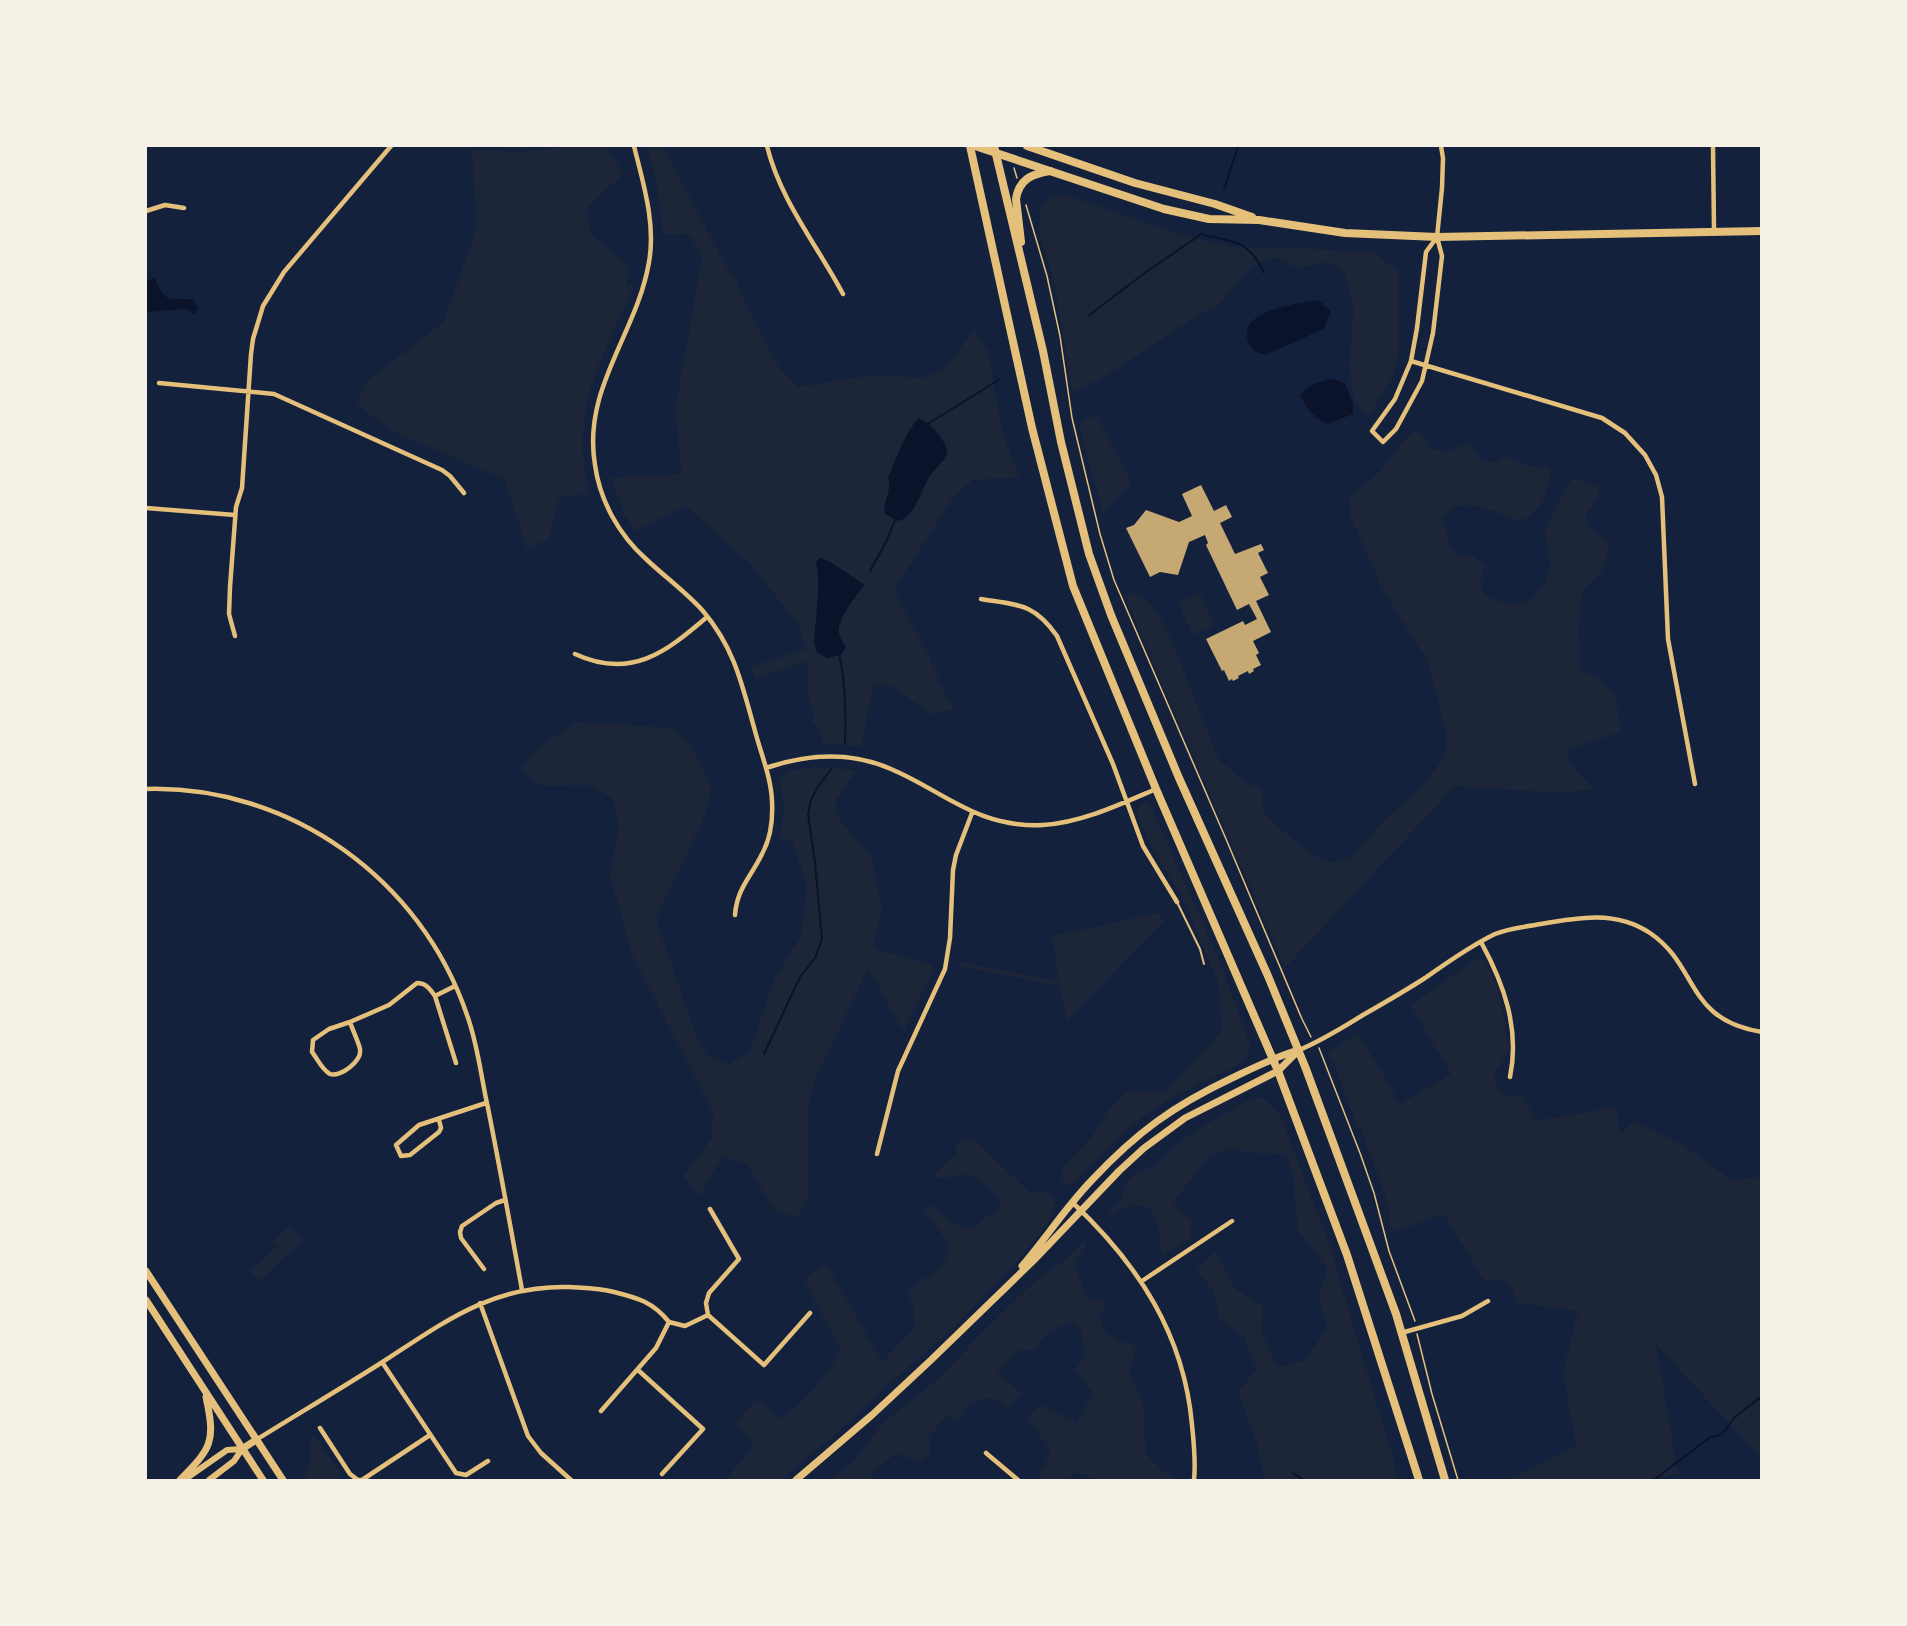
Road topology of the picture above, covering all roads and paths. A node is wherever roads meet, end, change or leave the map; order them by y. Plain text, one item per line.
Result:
1 (391, 146) edge
2 (634, 146) edge
3 (767, 146) edge
4 (970, 146) edge
5 (975, 146) edge
6 (1027, 146) edge
7 (1441, 146) edge
8 (1713, 146) edge
9 (994, 149) edge
10 (1014, 165) dead end
11 (1050, 171) junction
12 (1017, 178) dead end
13 (1024, 199) dead end
14 (184, 208) dead end
15 (146, 211) edge
16 (1259, 220) junction
17 (1714, 231) junction
18 (1761, 231) edge
19 (1437, 237) junction
20 (1024, 268) junction
21 (843, 294) dead end
22 (1411, 361) junction
23 (1426, 365) junction
24 (159, 383) dead end
25 (250, 391) junction
26 (464, 493) dead end
27 (146, 508) edge
28 (235, 515) junction
29 (981, 599) dead end
30 (707, 616) junction
31 (235, 636) dead end
32 (575, 654) dead end
33 (765, 768) junction
34 (1695, 784) dead end
35 (146, 789) edge
36 (1156, 789) junction
37 (1127, 801) junction
38 (972, 813) junction
39 (1177, 902) joint
40 (735, 915) dead end
41 (1480, 942) junction
42 (1204, 964) dead end
43 (455, 986) junction
44 (435, 996) junction
45 (350, 1022) junction
46 (1761, 1032) edge
47 (1316, 1043) junction
48 (1299, 1050) junction
49 (1272, 1058) junction
50 (456, 1063) dead end
51 (1278, 1071) junction
52 (1510, 1077) dead end
53 (486, 1103) junction
54 (439, 1120) junction
55 (877, 1154) dead end
56 (505, 1200) junction
57 (1072, 1202) junction
58 (710, 1209) dead end
59 (1081, 1210) junction
60 (1232, 1221) dead end
61 (484, 1269) dead end
62 (146, 1271) edge
63 (1142, 1281) junction
64 (522, 1290) junction
65 (995, 1298) junction
66 (146, 1300) edge
67 (1488, 1301) dead end
68 (480, 1303) junction
69 (810, 1313) dead end
70 (708, 1315) junction
71 (669, 1322) junction
72 (1416, 1329) junction
73 (1401, 1333) junction
74 (382, 1362) junction
75 (638, 1370) junction
76 (205, 1392) junction
77 (601, 1411) dead end
78 (320, 1428) dead end
79 (430, 1435) junction
80 (256, 1440) junction
81 (242, 1449) junction
82 (986, 1453) dead end
83 (488, 1461) dead end
84 (662, 1474) dead end
85 (182, 1480) edge
86 (209, 1480) edge
87 (263, 1480) edge
88 (282, 1480) edge
89 (571, 1480) edge
90 (796, 1480) edge
91 (1018, 1480) edge
92 (1194, 1480) edge
93 (1419, 1480) edge
94 (1445, 1480) edge
95 (1458, 1480) edge

1 - 25 street
2 - 30 street
3 - 21 street
4 - 36 main road
5 - 9 main road
6 - 16 main road
7 - 19 street
8 - 17 street
9 - 11 main road
9 - 20 main road
10 - 12 path
11 - 16 main road
11 - 20 main road
13 - 47 path
14 - 15 street
16 - 19 main road
17 - 18 main road
17 - 19 main road
19 - 22 street
19 - 23 street
20 - 48 main road
22 - 23 street
22 - 23 street
23 - 34 street
24 - 25 street
25 - 26 street
25 - 28 street
27 - 28 street
28 - 31 street
29 - 37 street
30 - 32 street
30 - 33 street
33 - 38 street
33 - 40 street
35 - 43 street
36 - 37 street
36 - 49 main road
37 - 38 street
37 - 39 street
38 - 55 street
39 - 42 lane
41 - 46 street
41 - 47 street
41 - 52 street
43 - 44 street
43 - 53 street
44 - 45 street
44 - 50 street
45 - 45 street
47 - 48 street
47 - 72 path
48 - 49 main road
48 - 51 main road
48 - 73 main road
49 - 51 main road
49 - 57 main road
51 - 59 main road
51 - 93 main road
53 - 54 street
53 - 56 street
54 - 54 street
56 - 61 street
56 - 64 street
57 - 59 street
57 - 65 main road
58 - 70 street
59 - 63 street
59 - 65 main road
60 - 63 street
62 - 80 main road
63 - 92 street
64 - 68 street
64 - 71 street
65 - 90 main road
66 - 76 main road
67 - 72 street
68 - 74 street
68 - 89 street
69 - 70 street
70 - 71 street
71 - 75 street
72 - 73 street
72 - 95 path
73 - 94 main road
74 - 79 street
74 - 80 street
75 - 77 street
75 - 84 street
76 - 81 main road
76 - 85 main road
78 - 79 street
79 - 83 street
80 - 81 main road
80 - 88 main road
81 - 85 street
81 - 86 street
81 - 87 main road
82 - 91 street

